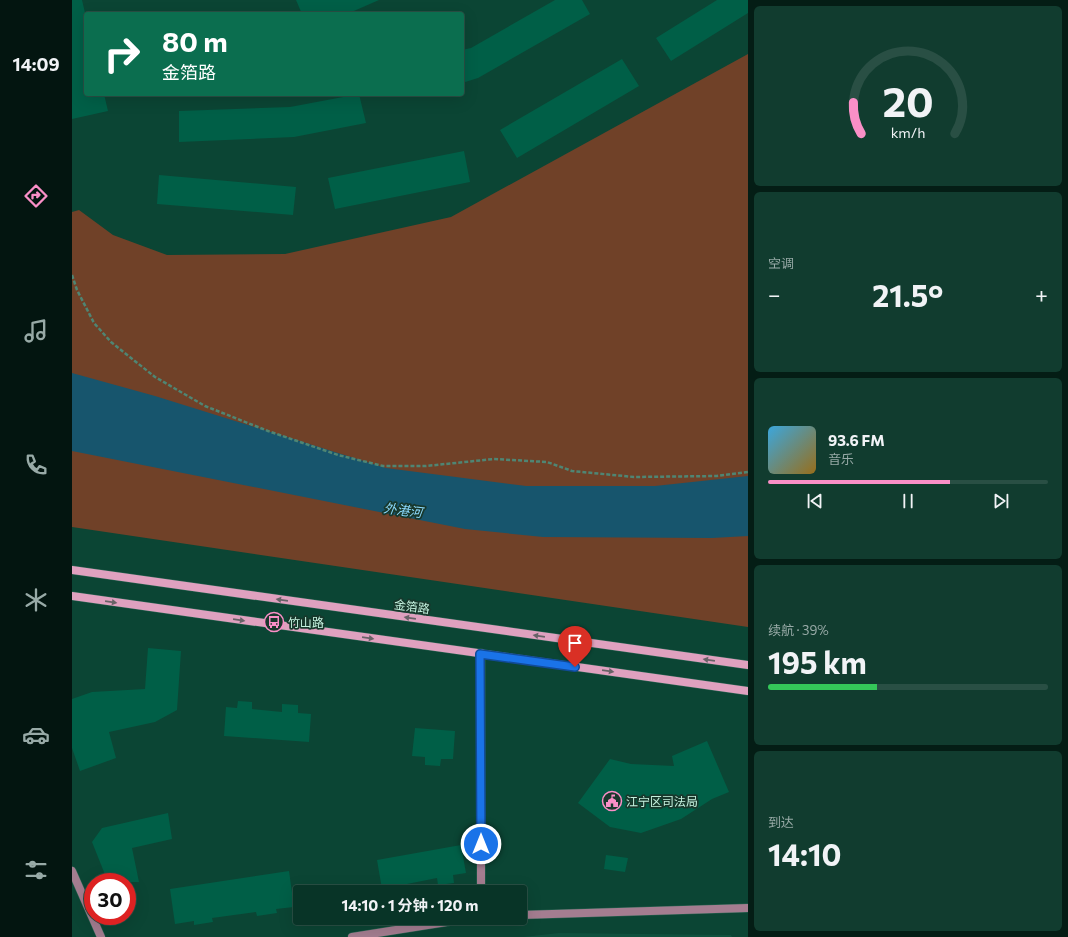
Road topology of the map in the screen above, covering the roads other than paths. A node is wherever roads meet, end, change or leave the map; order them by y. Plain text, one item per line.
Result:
1 (72, 570) edge
2 (72, 596) edge
3 (480, 654) junction
4 (748, 665) edge
5 (748, 691) edge
6 (72, 871) edge
7 (481, 885) edge
8 (748, 908) edge
9 (527, 915) edge
10 (428, 925) edge
11 (101, 937) edge
12 (352, 937) edge

4 -> 1 main road, 金箔路
2 -> 3 main road
3 -> 5 main road
3 - 7 street
6 - 11 street
8 - 9 street
10 - 12 street

